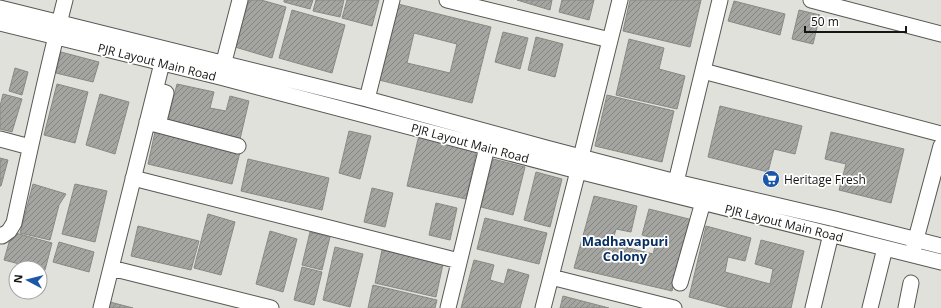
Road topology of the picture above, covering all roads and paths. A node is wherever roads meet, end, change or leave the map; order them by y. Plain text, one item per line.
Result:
1 (65, 0) edge
2 (240, 0) edge
3 (392, 0) edge
4 (447, 0) edge
5 (620, 0) edge
6 (720, 0) edge
7 (811, 0) edge
8 (0, 8) edge
9 (0, 23) edge
10 (57, 30) junction
11 (941, 34) edge
12 (610, 40) junction
13 (224, 62) junction
14 (162, 63) junction
15 (703, 71) junction
16 (220, 77) junction
17 (367, 99) junction
18 (153, 124) junction
19 (941, 134) edge
20 (0, 139) edge
21 (238, 146) dead end
22 (941, 146) edge
23 (30, 147) junction
24 (487, 147) junction
25 (544, 155) junction
26 (580, 164) junction
27 (133, 178) junction
28 (676, 182) junction
29 (702, 202) junction
30 (831, 234) junction
31 (0, 235) edge
32 (915, 240) junction
33 (941, 246) edge
34 (885, 248) junction
35 (912, 255) junction
36 (459, 261) junction
37 (941, 262) edge
38 (111, 268) junction
39 (551, 277) junction
40 (680, 283) dead end
41 (911, 283) dead end
42 (101, 308) edge
43 (271, 308) edge
44 (448, 308) edge
45 (542, 308) edge
46 (674, 308) edge
47 (813, 308) edge
48 (870, 308) edge
49 (906, 308) edge

1 - 10 street
2 - 13 street
3 - 17 street
4 - 12 street
5 - 12 street
6 - 15 street
7 - 11 street
8 - 10 street
9 - 10 street, PJR Layout Main Road
10 - 13 street
10 - 14 street, PJR Layout Main Road
10 - 23 street
12 - 26 street
13 - 16 street
13 - 17 street
14 - 16 street, PJR Layout Main Road
14 - 18 street
15 - 19 street
15 - 28 street
16 - 24 street, PJR Layout Main Road
17 - 25 street
18 - 21 street
18 - 27 street
20 - 23 street
22 - 32 street
23 - 31 street
24 - 25 street, PJR Layout Main Road
24 - 36 street
25 - 26 street, PJR Layout Main Road
26 - 28 street
26 - 29 street, PJR Layout Main Road
26 - 39 street
27 - 36 street
27 - 38 street
28 - 32 street
29 - 30 street, PJR Layout Main Road
29 - 40 street
30 - 34 street, PJR Layout Main Road
30 - 47 street
32 - 33 street
32 - 35 street
34 - 35 street, PJR Layout Main Road
34 - 48 street
35 - 37 street, PJR Layout Main Road
36 - 44 street
38 - 42 street
38 - 43 street
39 - 45 street
39 - 46 street
41 - 49 street

